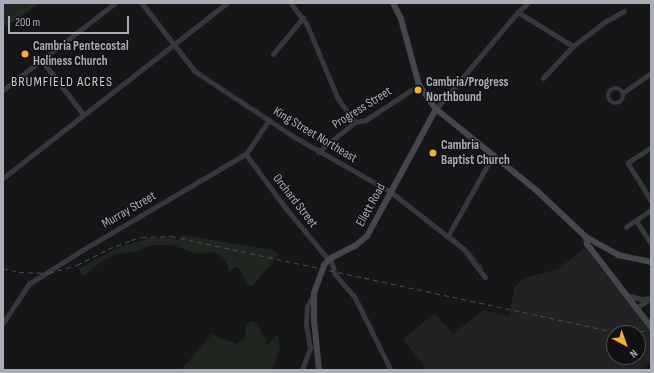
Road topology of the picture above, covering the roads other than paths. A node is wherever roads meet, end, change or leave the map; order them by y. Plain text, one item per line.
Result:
1 (115, 3) edge
2 (142, 3) edge
3 (227, 3) edge
4 (291, 3) edge
5 (393, 3) edge
6 (528, 3) edge
7 (624, 11) dead end
8 (518, 12) junction
9 (303, 18) junction
10 (174, 44) junction
11 (573, 46) junction
12 (273, 54) dead end
13 (42, 60) junction
14 (651, 73) edge
15 (543, 78) dead end
16 (419, 85) junction
17 (3, 90) edge
18 (624, 92) dead end
19 (436, 109) junction
20 (84, 115) junction
21 (269, 120) junction
22 (355, 122) junction
23 (651, 148) edge
24 (318, 152) junction
25 (246, 154) junction
26 (493, 155) junction
27 (3, 178) edge
28 (391, 192) junction
29 (651, 200) edge
30 (651, 210) edge
31 (636, 220) junction
32 (626, 227) dead end
33 (448, 236) junction
34 (586, 237) junction
35 (651, 243) edge
36 (330, 259) junction
37 (651, 262) edge
38 (485, 277) dead end
39 (314, 293) junction
40 (625, 294) junction
41 (651, 298) edge
42 (636, 308) junction
43 (3, 323) edge
44 (651, 327) edge
45 (302, 370) edge
46 (319, 370) edge
47 (391, 370) edge

1 - 13 street
2 - 10 street, King Street Northeast
3 - 10 street
4 - 9 street
5 - 16 street
6 - 8 street
7 - 11 street
8 - 11 street
8 - 19 street
9 - 12 street
9 - 22 street
10 - 20 street
10 - 21 street, King Street Northeast
11 - 15 street
13 - 17 street
13 - 20 street
14 - 18 street
16 - 19 street
16 - 22 street, Progress Street
19 - 26 street
19 - 28 street, Ellett Road
20 - 27 street
21 - 24 street, King Street Northeast
21 - 25 street, Murray Street
22 - 24 street, Progress Street
23 - 29 street
24 - 28 street, King Street Northeast
25 - 36 street, Orchard Street
25 - 43 street, Murray Street
26 - 33 street
26 - 34 street
28 - 33 street, King Street Northeast
28 - 36 street, Ellett Road
30 - 31 street
31 - 32 street
31 - 35 street
33 - 38 street, King Street Northeast
34 - 37 street
34 - 40 street
36 - 39 street
36 - 47 street, Orchard Street
39 - 45 street
39 - 46 street
40 - 41 street
40 - 42 street
41 - 42 street
42 - 44 street

